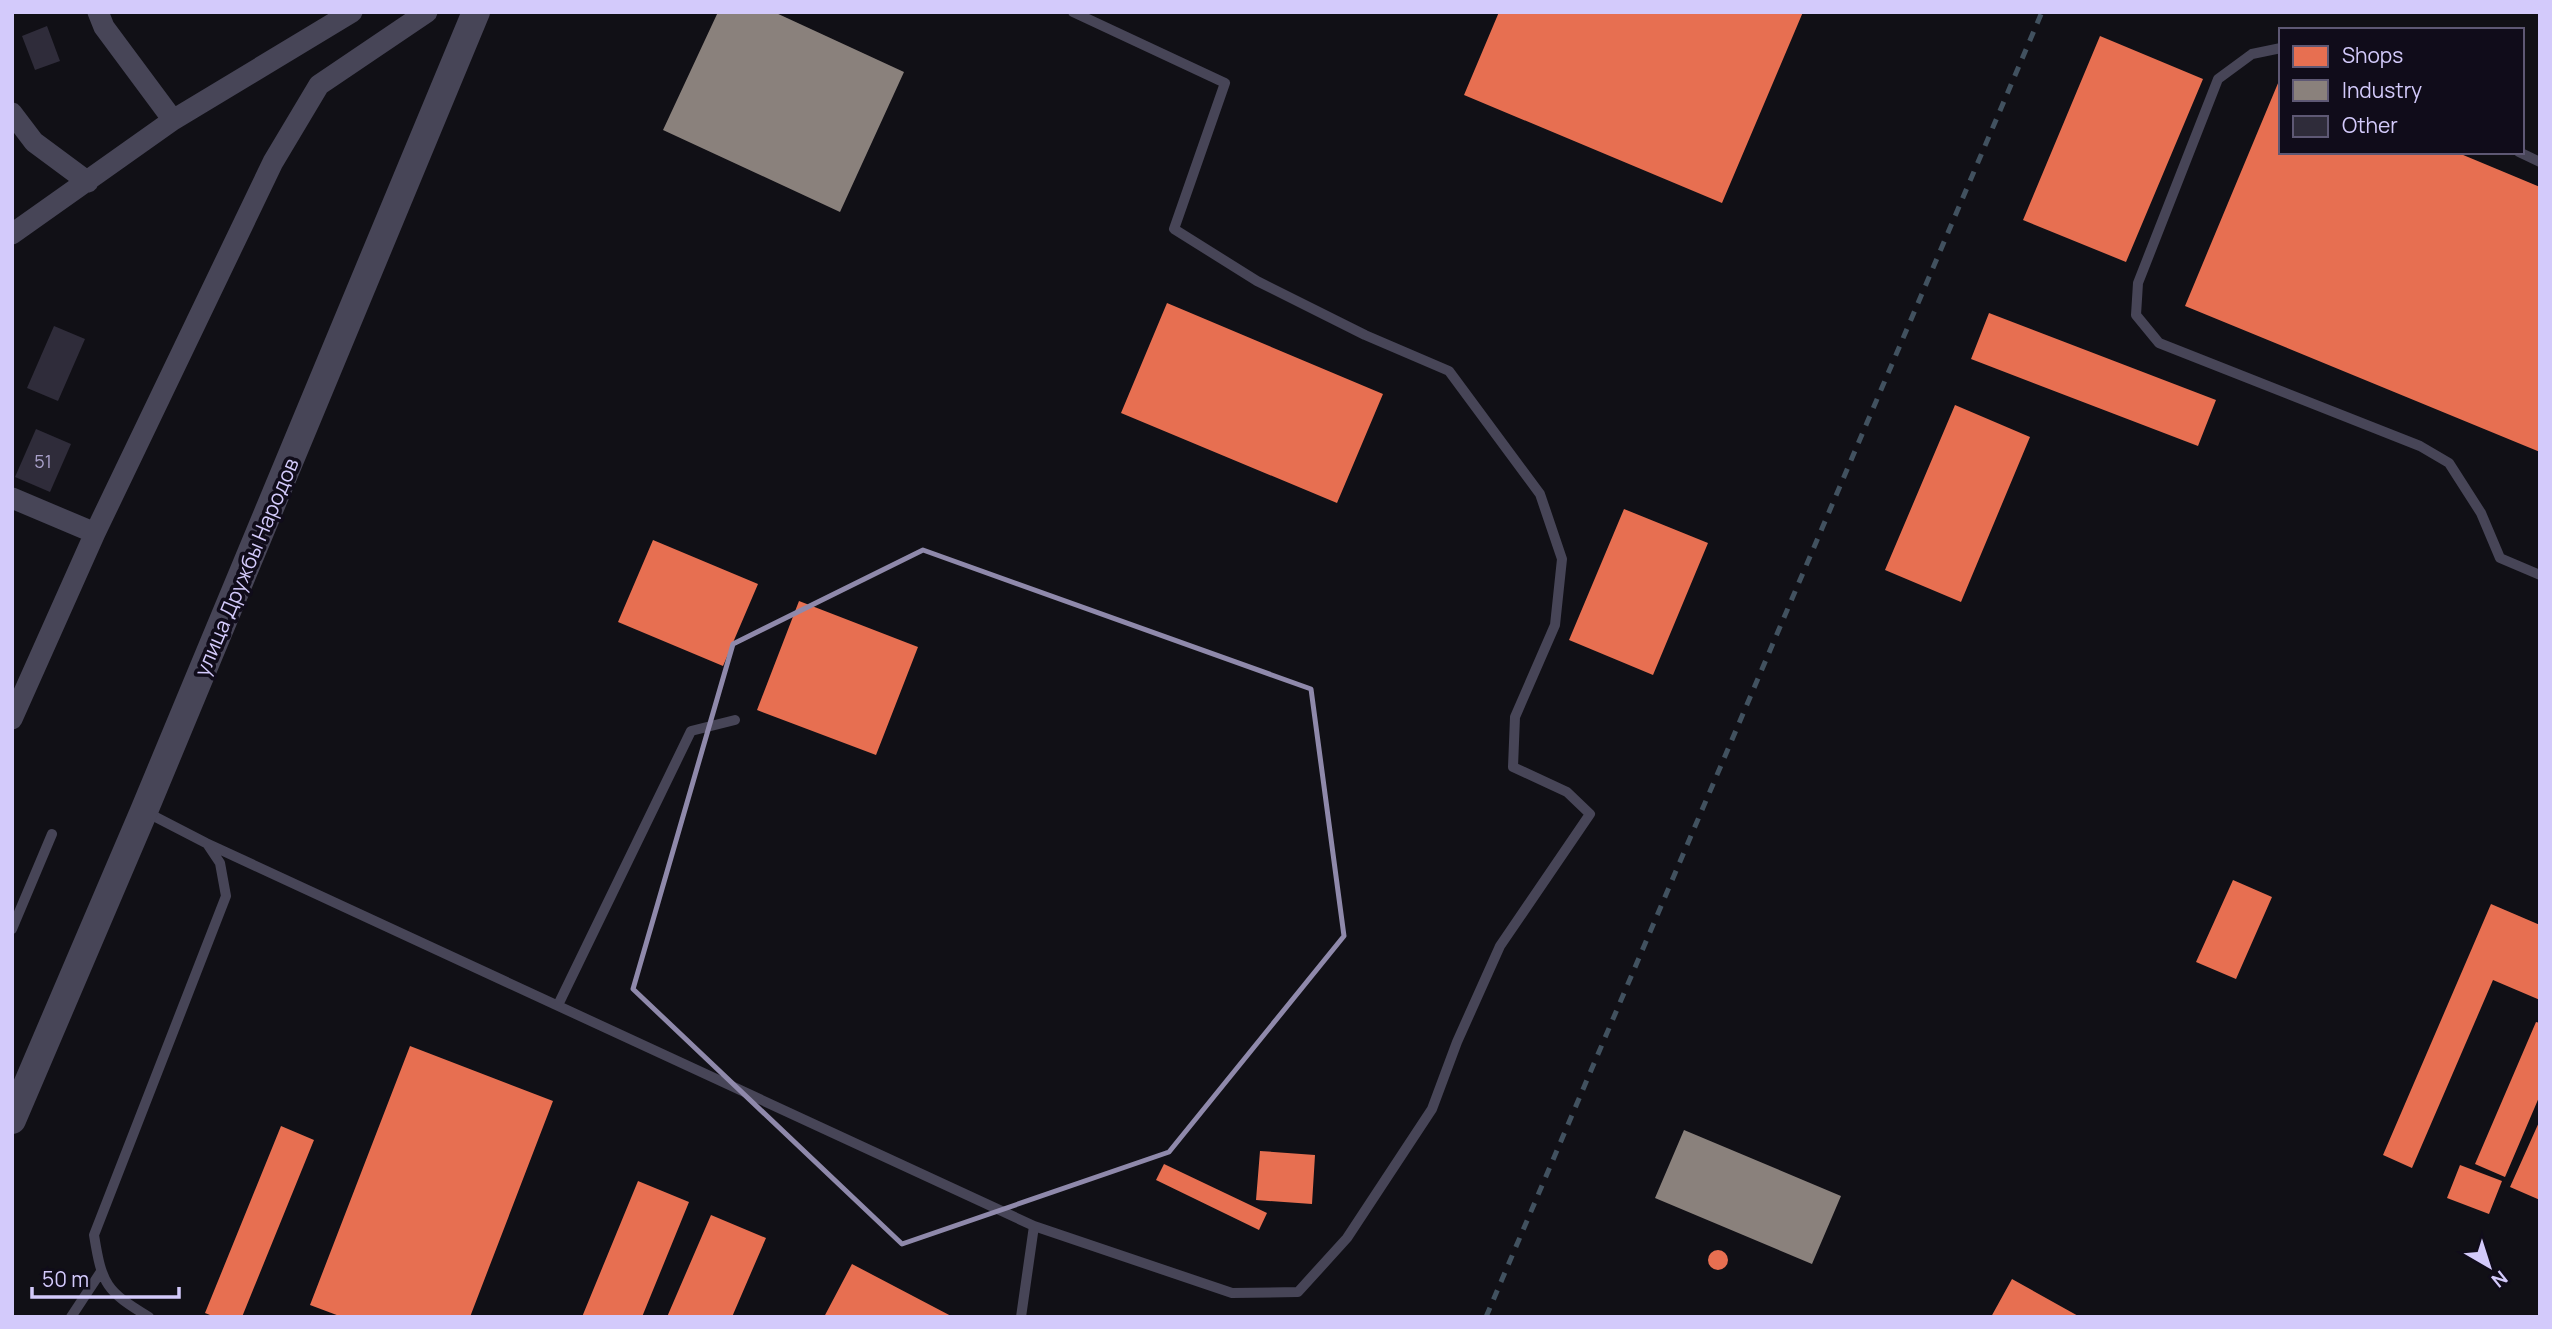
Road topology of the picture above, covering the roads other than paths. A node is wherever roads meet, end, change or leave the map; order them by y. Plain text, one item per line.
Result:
1 (98, 12) edge
2 (352, 12) edge
3 (427, 12) edge
4 (477, 12) edge
5 (1073, 12) edge
6 (2279, 48) edge
7 (12, 113) edge
8 (173, 120) junction
9 (2523, 154) edge
10 (2540, 162) edge
11 (88, 182) junction
12 (12, 234) edge
13 (12, 498) edge
14 (95, 533) junction
15 (2540, 575) edge
16 (21, 674) edge
17 (12, 719) edge
18 (735, 720) dead end
19 (144, 811) junction
20 (52, 834) dead end
21 (206, 842) junction
22 (12, 929) edge
23 (558, 1005) junction
24 (12, 1121) edge
25 (1034, 1226) junction
26 (100, 1273) junction
27 (71, 1317) edge
28 (149, 1317) edge
29 (1021, 1317) edge

1 - 8 street
2 - 8 street
3 - 14 street
4 - 19 street, улица Дружбы Народов
5 - 25 lane
6 - 15 lane
7 - 11 street
8 - 11 street
9 - 10 lane
11 - 12 street
13 - 14 street
14 - 16 street
16 - 17 street
18 - 23 lane
19 - 21 lane
19 - 24 street, улица Дружбы Народов
20 - 22 lane
21 - 23 lane
21 - 26 lane
23 - 25 lane
25 - 29 lane
26 - 27 lane
26 - 28 lane

